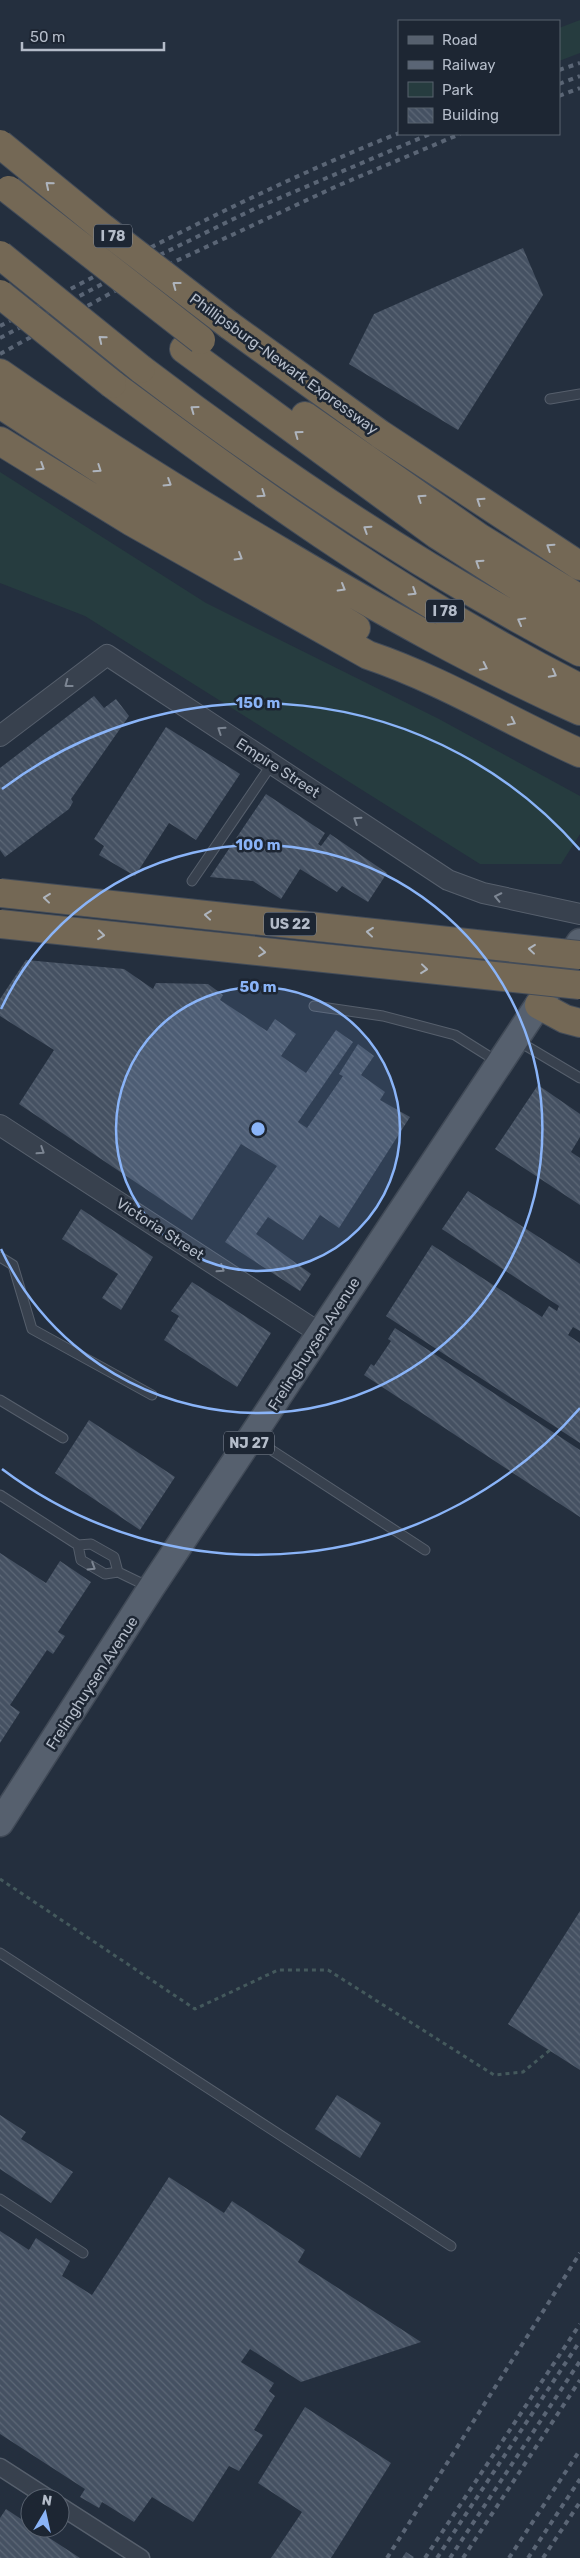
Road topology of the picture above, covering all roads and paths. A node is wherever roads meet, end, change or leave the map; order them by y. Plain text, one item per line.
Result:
1 (0, 144) edge
2 (3, 191) edge
3 (0, 255) edge
4 (0, 294) edge
5 (0, 314) edge
6 (0, 373) edge
7 (108, 386) junction
8 (251, 388) junction
9 (580, 394) edge
10 (550, 399) dead end
11 (7, 408) edge
12 (0, 441) edge
13 (197, 531) junction
14 (580, 566) edge
15 (291, 586) junction
16 (580, 599) edge
17 (580, 626) edge
18 (580, 652) edge
19 (580, 688) edge
20 (580, 711) edge
21 (0, 736) edge
22 (580, 753) edge
23 (272, 764) junction
24 (192, 882) dead end
25 (0, 894) edge
26 (580, 914) edge
27 (0, 924) edge
28 (580, 942) edge
29 (580, 955) edge
30 (580, 986) edge
31 (539, 1005) junction
32 (314, 1006) dead end
33 (580, 1023) edge
34 (516, 1039) junction
35 (500, 1063) junction
36 (580, 1078) edge
37 (0, 1125) edge
38 (0, 1257) edge
39 (321, 1334) junction
40 (152, 1395) dead end
41 (0, 1400) edge
42 (62, 1438) dead end
43 (252, 1438) junction
44 (0, 1494) edge
45 (78, 1545) junction
46 (425, 1550) dead end
47 (118, 1572) junction
48 (151, 1588) junction
49 (0, 1823) edge
50 (0, 1879) edge
51 (0, 1954) edge
52 (550, 2050) dead end
53 (0, 2199) edge
54 (451, 2246) dead end
55 (83, 2253) dead end
56 (0, 2467) edge
57 (33, 2488) edge
58 (70, 2512) edge
59 (141, 2558) edge

14 -> 1 highway, Phillipsburg-Newark Expressway / I 78, bridge
2 - 8 highway
18 -> 3 highway, I 78, bridge
4 - 7 highway, I 78, bridge
5 - 7 highway
6 -> 13 highway
7 -> 19 highway, I 78
16 -> 8 highway
17 -> 8 highway
9 - 10 lane
11 -> 13 highway
12 -> 13 highway
13 - 15 highway
13 -> 15 highway
15 -> 20 highway
15 -> 22 highway
23 -> 21 street, Empire Street
23 - 24 lane
26 -> 23 street, Empire Street
29 -> 25 highway, US 22, bridge
27 -> 30 highway, US 22, bridge
28 - 31 main road, Frelinghuysen Avenue / NJ 27
31 - 33 highway
31 - 34 main road, Frelinghuysen Avenue / NJ 27
32 - 35 lane
34 - 35 main road, Frelinghuysen Avenue / NJ 27
34 - 36 lane
35 - 39 main road, Frelinghuysen Avenue / NJ 27
37 -> 39 street, Victoria Street
38 - 40 lane
39 - 43 main road, Frelinghuysen Avenue / NJ 27
41 - 42 lane
43 - 46 lane
43 - 48 main road, Frelinghuysen Avenue / NJ 27
44 - 45 lane
45 - 47 lane
45 -> 47 lane
47 - 48 lane
48 - 49 main road, Frelinghuysen Avenue / NJ 27
50 - 52 path
51 - 54 lane
53 - 55 lane
56 - 57 street
58 - 59 street

